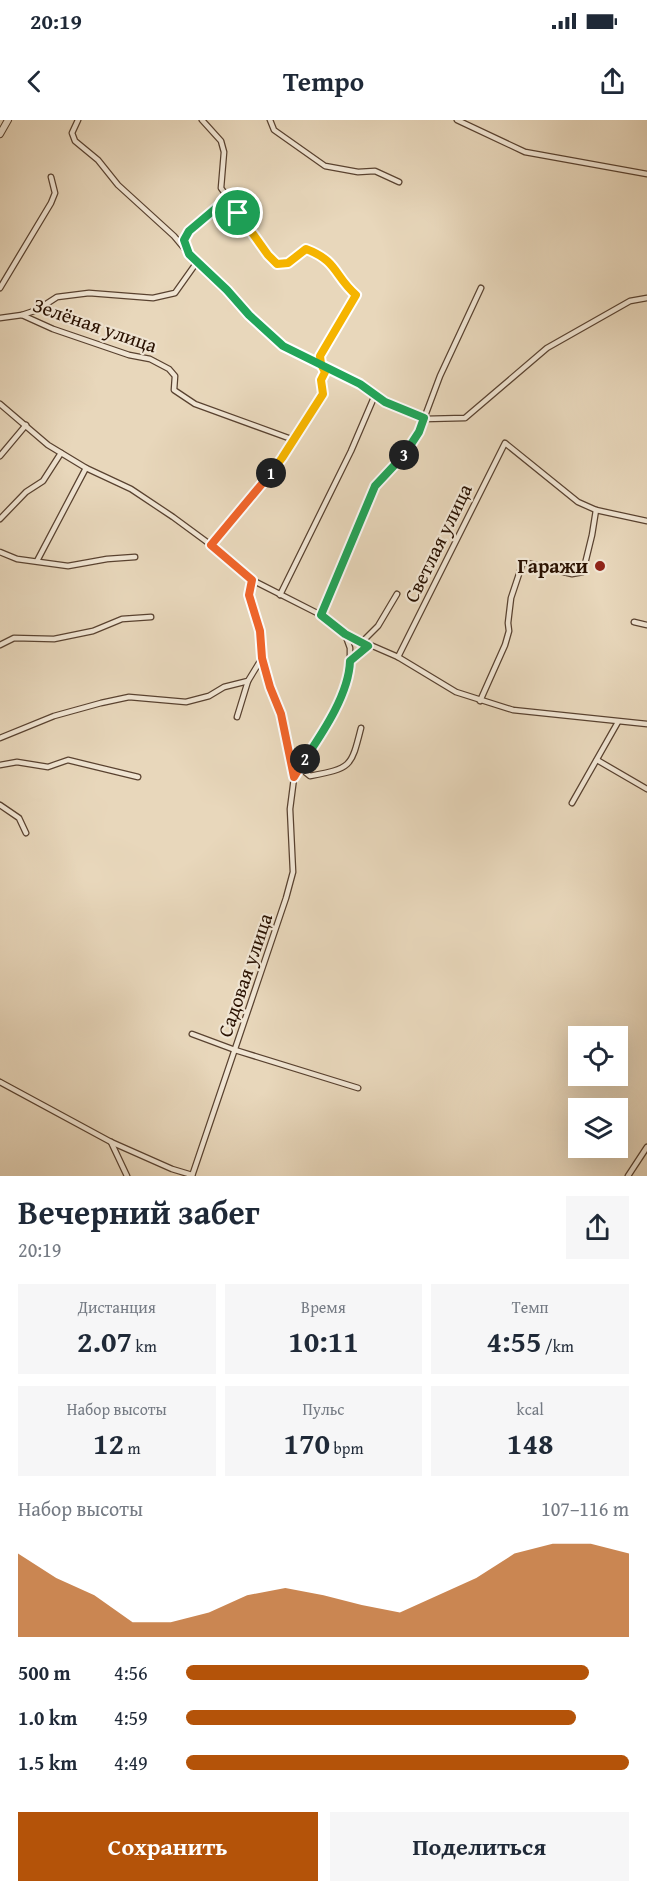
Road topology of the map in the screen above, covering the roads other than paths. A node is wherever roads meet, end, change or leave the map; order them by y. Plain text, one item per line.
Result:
1 (8, 120) edge
2 (78, 120) edge
3 (202, 120) edge
4 (270, 120) edge
5 (457, 120) edge
6 (0, 134) edge
7 (647, 174) edge
8 (51, 177) dead end
9 (399, 182) dead end
10 (228, 198) junction
11 (189, 254) junction
12 (197, 262) junction
13 (0, 288) edge
14 (481, 288) dead end
15 (647, 298) edge
16 (22, 315) junction
17 (0, 318) edge
18 (321, 364) junction
19 (375, 395) junction
20 (0, 404) edge
21 (424, 418) junction
22 (26, 425) junction
23 (294, 440) junction
24 (61, 453) junction
25 (0, 456) edge
26 (86, 468) junction
27 (596, 510) junction
28 (0, 519) edge
29 (647, 521) edge
30 (211, 545) junction
31 (0, 552) edge
32 (135, 557) dead end
33 (37, 561) junction
34 (252, 580) junction
35 (397, 594) dead end
36 (280, 595) junction
37 (321, 615) junction
38 (151, 617) dead end
39 (634, 622) dead end
40 (647, 625) edge
41 (345, 634) junction
42 (362, 642) junction
43 (0, 645) edge
44 (368, 646) junction
45 (398, 657) junction
46 (262, 658) junction
47 (350, 661) junction
48 (248, 681) junction
49 (480, 701) junction
50 (237, 717) dead end
51 (618, 722) junction
52 (647, 724) edge
53 (361, 728) dead end
54 (0, 738) edge
55 (597, 760) junction
56 (0, 765) edge
57 (300, 768) junction
58 (138, 777) dead end
59 (294, 777) junction
60 (647, 789) edge
61 (572, 802) dead end
62 (0, 805) edge
63 (26, 833) dead end
64 (192, 1034) dead end
65 (235, 1050) junction
66 (0, 1082) edge
67 (358, 1088) dead end
68 (111, 1142) junction
69 (647, 1147) edge
70 (127, 1176) edge
71 (192, 1176) edge
72 (628, 1176) edge

1 - 6 street
2 - 11 street
3 - 10 street
4 - 9 street
5 - 7 street
8 - 13 street
10 - 11 street
10 - 18 street
11 - 12 street
12 - 16 street
12 - 18 street
14 - 21 street
15 - 21 street
16 - 17 street, Зелёная улица
16 - 23 street, Зелёная улица
18 - 19 street
18 - 23 street
19 - 21 street
19 - 36 street
20 - 22 street
21 - 37 street
22 - 24 street
22 - 25 street
23 - 30 street
24 - 26 street
24 - 28 street
26 - 30 street
26 - 33 street
27 - 29 street
27 - 45 street, Светлая улица
27 - 49 street
30 - 34 street
31 - 33 street
32 - 33 street
34 - 36 street
34 - 46 street, Садовая улица
35 - 42 street
36 - 37 street
37 - 41 street
38 - 43 street
39 - 40 street
41 - 42 street
41 - 47 street, Садовая улица
42 - 44 street
44 - 45 street
44 - 47 street
45 - 49 street
46 - 48 street
46 - 59 street, Садовая улица
47 - 57 street, Садовая улица
48 - 50 street
48 - 54 street
49 - 51 street
51 - 52 street
51 - 55 street
53 - 57 street
55 - 60 street
55 - 61 street
56 - 58 street
57 - 59 street, Садовая улица
59 - 65 street, Садовая улица
62 - 63 street
64 - 65 street
65 - 67 street
65 - 71 street, Садовая улица
66 - 68 street
68 - 70 street
68 - 71 street
69 - 72 street

